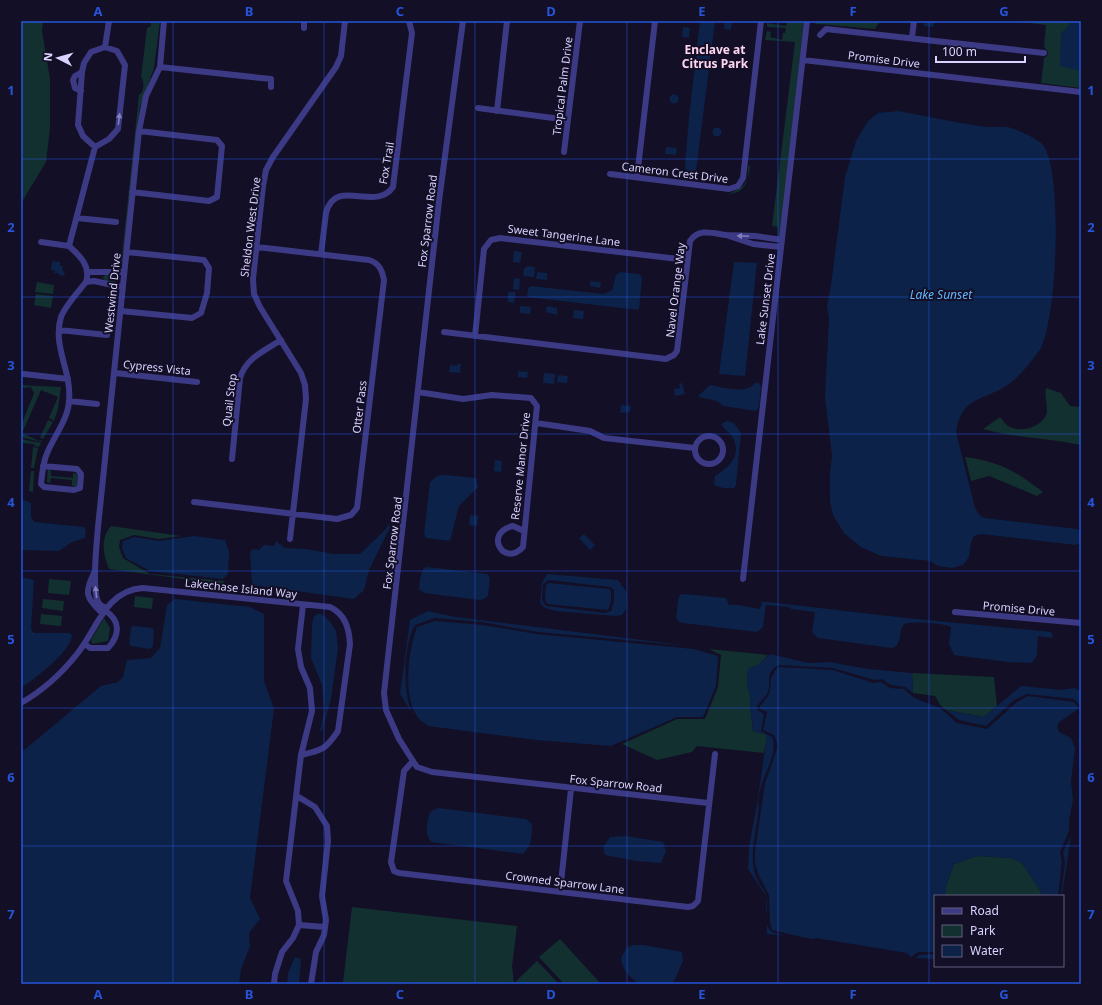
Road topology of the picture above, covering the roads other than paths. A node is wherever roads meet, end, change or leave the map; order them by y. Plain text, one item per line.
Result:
1 (108, 21) edge
2 (164, 21) edge
3 (345, 21) edge
4 (409, 21) edge
5 (463, 21) edge
6 (507, 21) edge
7 (580, 21) edge
8 (655, 21) edge
9 (761, 21) edge
10 (807, 21) edge
11 (914, 21) edge
12 (820, 35) dead end
13 (912, 37) junction
14 (105, 47) junction
15 (1044, 53) dead end
16 (803, 60) junction
17 (160, 67) junction
18 (271, 87) dead end
19 (1081, 92) edge
20 (478, 108) dead end
21 (497, 111) junction
22 (568, 120) junction
23 (139, 131) junction
24 (95, 147) junction
25 (564, 152) dead end
26 (610, 174) dead end
27 (636, 177) junction
28 (132, 192) junction
29 (77, 218) junction
30 (116, 222) dead end
31 (726, 235) junction
32 (782, 240) junction
33 (41, 242) dead end
34 (70, 246) junction
35 (257, 247) junction
36 (781, 247) junction
37 (127, 252) junction
38 (321, 254) junction
39 (687, 260) junction
40 (88, 272) junction
41 (100, 272) junction
42 (124, 272) junction
43 (86, 282) junction
44 (100, 282) junction
45 (122, 287) junction
46 (121, 311) junction
47 (59, 330) junction
48 (444, 332) dead end
49 (107, 335) dead end
50 (474, 336) junction
51 (280, 340) junction
52 (114, 373) junction
53 (24, 374) dead end
54 (68, 379) junction
55 (197, 382) dead end
56 (418, 392) junction
57 (70, 401) junction
58 (97, 404) dead end
59 (536, 423) junction
60 (695, 448) junction
61 (232, 459) dead end
62 (43, 466) junction
63 (194, 502) dead end
64 (293, 513) junction
65 (524, 531) junction
66 (290, 539) dead end
67 (742, 579) dead end
68 (303, 605) junction
69 (104, 610) junction
70 (955, 612) dead end
71 (1081, 623) edge
72 (84, 644) junction
73 (21, 703) edge
74 (715, 754) dead end
75 (301, 755) junction
76 (413, 761) junction
77 (572, 788) junction
78 (297, 796) junction
79 (708, 803) junction
80 (560, 892) junction
81 (299, 925) junction
82 (325, 927) junction
83 (274, 984) edge
84 (311, 984) edge

1 - 14 street
2 - 17 street, Westwind Drive
3 - 35 street, Sheldon West Drive
4 - 38 street, Fox Trail
5 - 56 street, Fox Sparrow Road
6 - 21 street
7 - 22 street, Tropical Palm Drive
8 - 27 street
9 - 27 street, Cameron Crest Drive
10 - 16 street, Lake Sunset Drive
11 - 13 street
12 - 13 street
13 - 15 street
14 - 24 street
24 -> 14 street
16 - 19 street, Promise Drive
16 - 32 street, Lake Sunset Drive
17 - 18 street
17 - 23 street, Westwind Drive
20 - 21 street
21 - 22 street
22 - 25 street, Tropical Palm Drive
23 - 28 street, Westwind Drive
23 - 28 street
24 - 29 street
26 - 27 street, Cameron Crest Drive
28 - 37 street, Westwind Drive
29 - 30 street
29 - 34 street
32 -> 31 street
31 - 36 street
31 - 39 street, Navel Orange Way
32 - 36 street, Lake Sunset Drive
33 - 34 street
34 - 40 street
35 - 38 street, Otter Pass
35 - 51 street, Sheldon West Drive
36 - 67 street, Lake Sunset Drive
37 - 42 street, Westwind Drive
37 - 46 street
38 - 64 street, Otter Pass
39 - 50 street, Sweet Tangerine Lane
39 - 50 street, Navel Orange Way
40 - 41 street
40 - 43 street
41 - 42 street
41 - 44 street
42 - 45 street, Westwind Drive
43 - 44 street
43 - 47 street
44 - 45 street
45 - 46 street, Westwind Drive
46 - 52 street, Westwind Drive
47 - 49 street
47 - 54 street
48 - 50 street
51 - 61 street, Quail Stop
51 - 64 street, Sheldon West Drive
52 - 55 street, Cypress Vista
52 - 69 street, Westwind Drive
53 - 54 street
54 - 57 street
56 - 59 street, Reserve Manor Drive
56 - 76 street, Fox Sparrow Road
57 - 58 street
57 - 62 street
59 - 60 street
59 - 65 street, Reserve Manor Drive
60 - 60 street
62 - 62 street
63 - 64 street, Otter Pass
64 - 66 street, Sheldon West Drive
65 - 65 street, Reserve Manor Drive
68 - 69 street, Lakechase Island Way
68 - 75 street, Lakechase Island Way
68 - 75 street
69 - 72 street, Lakechase Island Way
69 - 72 street
70 - 71 street, Promise Drive
72 - 73 street, Lakechase Island Way
74 - 79 street, Crowned Sparrow Lane
75 - 78 street, Lakechase Island Way
76 - 77 street, Fox Sparrow Road
76 - 80 street, Crowned Sparrow Lane
77 - 79 street, Fox Sparrow Road
77 - 80 street
78 - 81 street, Lakechase Island Way
78 - 82 street
79 - 80 street, Crowned Sparrow Lane
81 - 82 street
81 - 83 street
82 - 84 street

